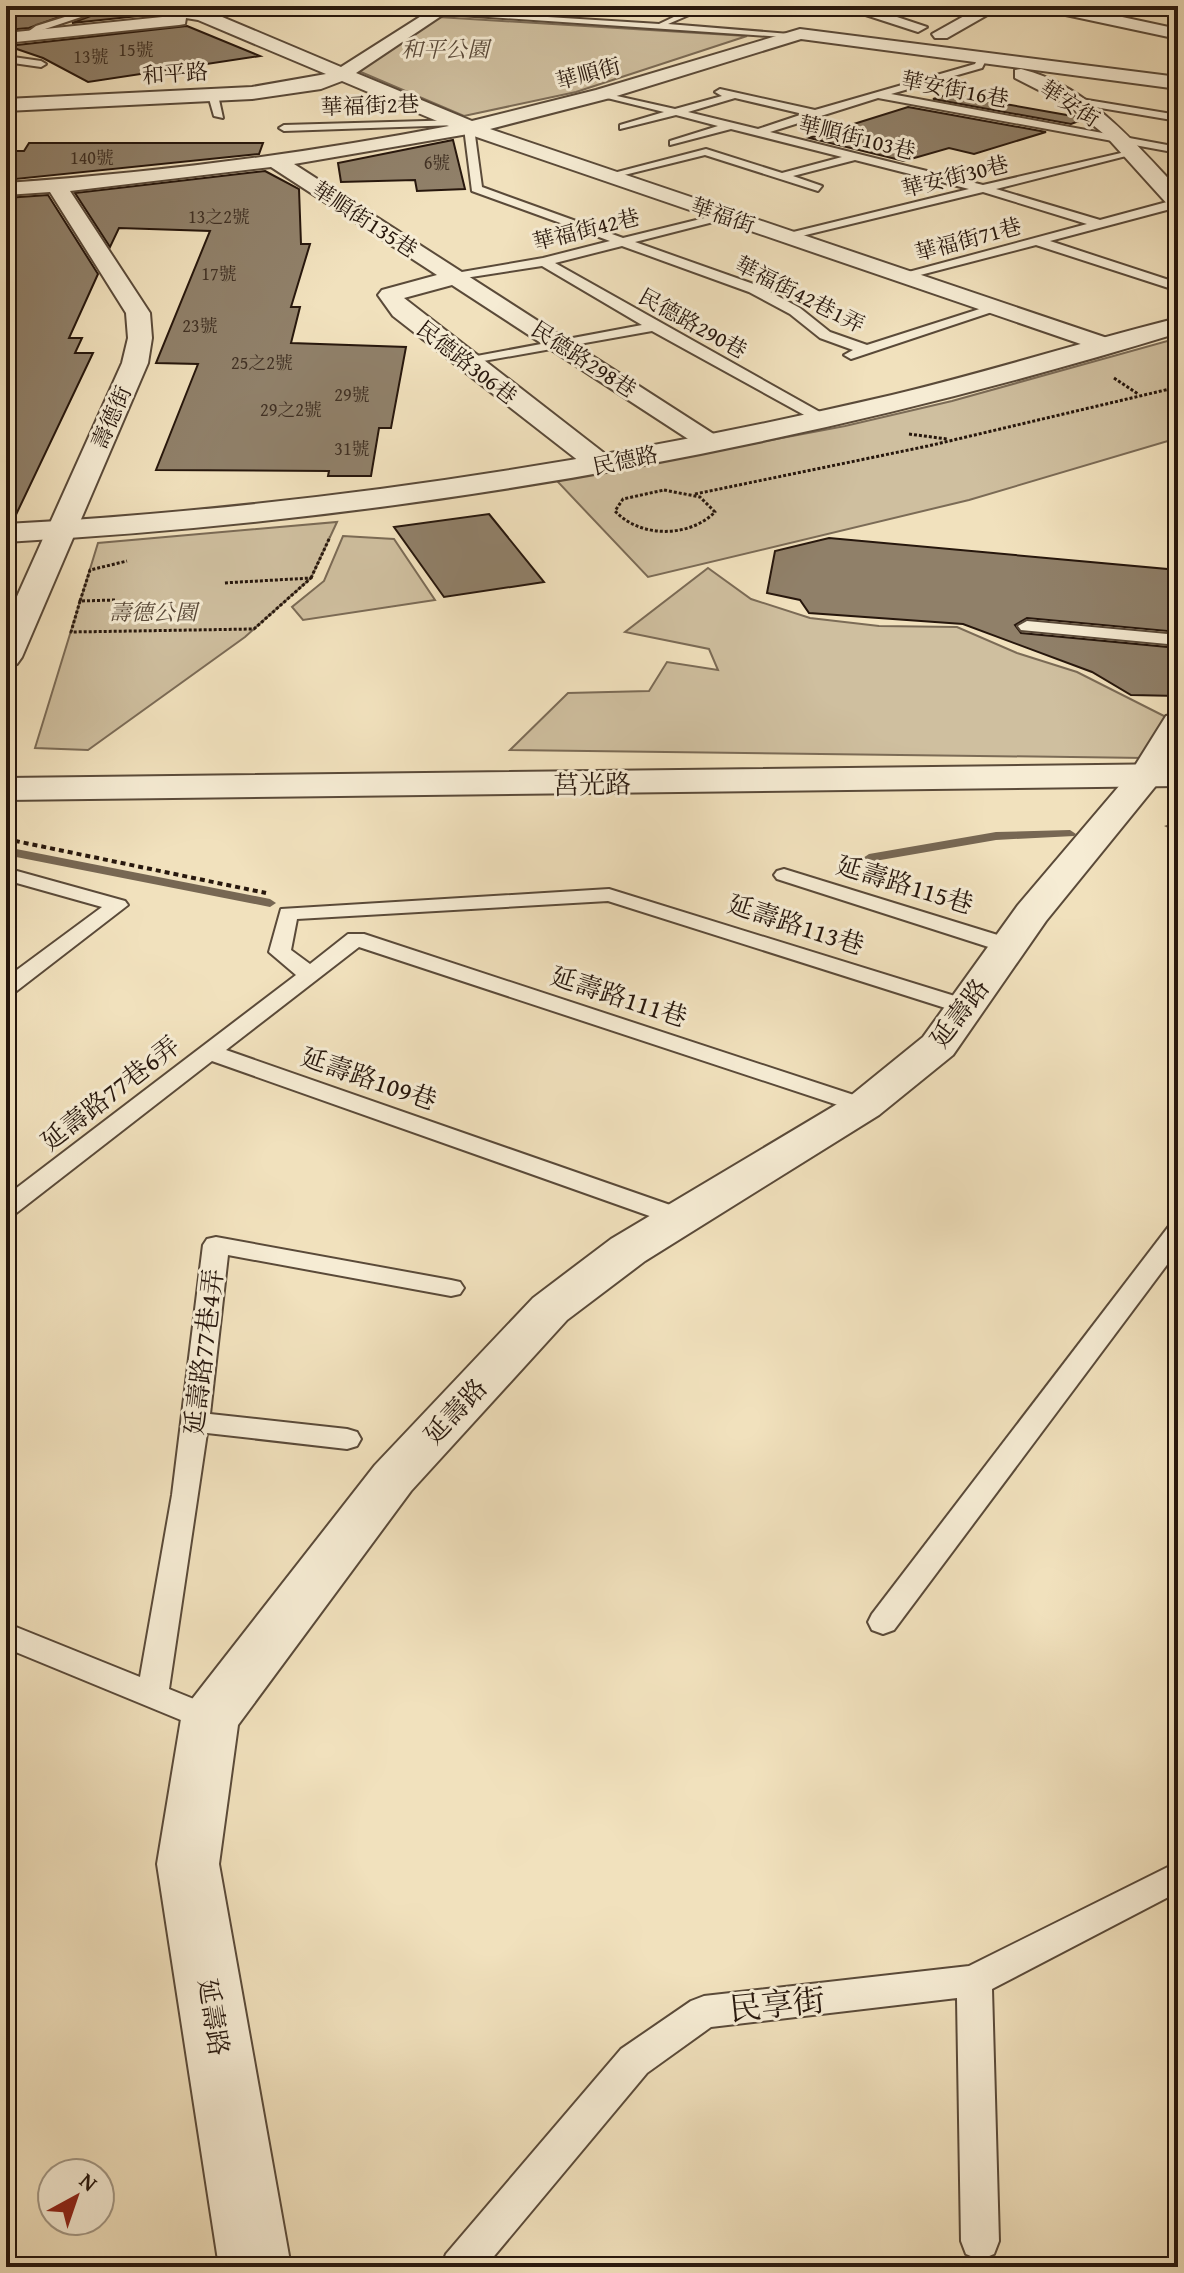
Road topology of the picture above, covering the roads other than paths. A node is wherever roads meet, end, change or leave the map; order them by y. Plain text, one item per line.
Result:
1 (109, 6) edge
2 (140, 6) edge
3 (231, 6) edge
4 (571, 6) edge
5 (705, 6) edge
6 (846, 6) edge
7 (995, 6) edge
8 (1047, 6) edge
9 (1135, 6) edge
10 (442, 9) edge
11 (866, 12) junction
12 (202, 15) junction
13 (1091, 15) junction
14 (550, 21) junction
15 (657, 25) junction
16 (798, 34) junction
17 (941, 34) junction
18 (1178, 34) edge
19 (26, 37) junction
20 (6, 38) edge
21 (330, 44) dead end
22 (983, 56) junction
23 (302, 57) junction
24 (6, 59) edge
25 (41, 64) dead end
26 (344, 73) junction
27 (1178, 83) edge
28 (720, 92) dead end
29 (603, 94) junction
30 (213, 95) junction
31 (735, 95) junction
32 (878, 95) junction
33 (1075, 101) junction
34 (6, 105) edge
35 (675, 112) junction
36 (815, 113) junction
37 (219, 116) dead end
38 (1178, 118) edge
39 (463, 125) junction
40 (730, 126) junction
41 (624, 127) dead end
42 (284, 128) dead end
43 (758, 133) junction
44 (784, 140) junction
45 (674, 143) dead end
46 (1124, 146) junction
47 (1178, 150) edge
48 (854, 157) junction
49 (730, 160) junction
50 (275, 161) junction
51 (608, 176) junction
52 (782, 176) junction
53 (56, 186) junction
54 (818, 188) dead end
55 (6, 189) edge
56 (985, 189) junction
57 (1178, 203) edge
58 (725, 215) junction
59 (1099, 224) junction
60 (789, 237) junction
61 (625, 240) junction
62 (1036, 241) junction
63 (544, 262) junction
64 (456, 277) junction
65 (905, 277) junction
66 (1178, 287) edge
67 (997, 308) junction
68 (1178, 325) edge
69 (654, 327) junction
70 (561, 344) junction
71 (1107, 346) junction
72 (867, 350) junction
73 (849, 356) dead end
74 (466, 362) junction
75 (822, 419) junction
76 (712, 442) junction
77 (603, 466) junction
78 (60, 531) junction
79 (6, 533) edge
80 (1027, 626) dead end
81 (1178, 640) edge
82 (6, 657) edge
83 (1178, 723) edge
84 (1162, 776) edge
85 (6, 789) edge
86 (6, 874) edge
87 (784, 875) dead end
88 (1009, 946) junction
89 (309, 974) junction
90 (6, 988) edge
91 (966, 1007) junction
92 (209, 1052) junction
93 (864, 1106) junction
94 (6, 1208) edge
95 (684, 1219) junction
96 (1178, 1232) edge
97 (451, 1288) dead end
98 (194, 1422) junction
99 (347, 1439) dead end
100 (883, 1622) dead end
101 (6, 1635) edge
102 (152, 1695) junction
103 (210, 1719) junction
104 (1178, 1876) edge
105 (974, 1981) junction
106 (980, 2241) dead end
107 (255, 2267) edge
108 (460, 2267) edge

1 - 19 lane
2 - 12 street
3 - 12 street
4 - 14 lane
5 - 15 lane
6 - 11 street, 華安街
7 - 17 street
8 - 13 street
9 - 13 lane
10 - 14 lane
10 - 26 street, 和平路
11 - 16 street
11 - 17 street, 華安街
12 - 19 street
12 - 23 street, 華福街
13 - 18 street
14 - 15 lane
15 - 16 lane
16 - 22 street, 華順街
16 - 29 street, 華順街
17 - 22 street, 華安街
19 - 20 street
21 - 23 street
22 - 27 street, 華順街
22 - 32 lane, 華安街16巷
22 - 33 street, 華安街
23 - 26 street, 華福街
24 - 25 lane
26 - 30 street, 和平路
26 - 39 street, 華福街
28 - 31 lane
29 - 35 lane, 華順街103巷
29 - 39 street, 華順街
30 - 34 street, 和平路
30 - 37 lane
31 - 35 lane
31 - 36 lane
32 - 36 lane, 華安街16巷
32 - 46 lane, 華安街16巷
33 - 38 lane
33 - 46 street, 華安街
35 - 40 lane, 華順街103巷
35 - 41 lane
36 - 43 lane, 華安街16巷
39 - 42 lane, 華福街2巷
39 - 50 street, 華順街
39 - 51 street, 華福街
39 - 61 lane, 華福街42巷1弄
40 - 43 lane, 華順街103巷
40 - 45 lane
43 - 44 lane, 華順街103巷
44 - 48 lane, 華順街103巷
44 - 49 lane
46 - 47 lane, 華安街16巷
46 - 56 lane, 華安街30巷
46 - 57 street, 華安街
48 - 52 lane
48 - 56 lane, 華順街103巷
49 - 51 lane
49 - 52 lane
50 - 53 street, 華順街
50 - 64 street, 華順街135巷
51 - 58 street, 華福街
52 - 54 lane
53 - 55 street, 華順街
53 - 78 street, 壽德街
56 - 59 lane, 華順街103巷
56 - 60 lane, 華安街30巷
57 - 59 lane
58 - 60 street, 華福街
58 - 61 lane, 華福街42巷
59 - 62 lane
60 - 65 street, 華福街
61 - 63 lane, 華福街42巷
61 - 72 lane, 華福街42巷1弄
62 - 65 lane, 華福街71巷
62 - 66 lane, 華福街71巷
63 - 64 lane, 華福街42巷
63 - 69 lane, 民德路290巷
64 - 70 street, 民德路298巷
64 - 74 street, 民德路306巷
65 - 67 street, 華福街
67 - 71 street, 華福街
67 - 72 lane
68 - 71 street, 民德路
69 - 70 lane
69 - 75 lane, 民德路290巷
70 - 74 lane
70 - 76 street, 民德路298巷
71 - 75 street, 民德路
72 - 73 lane
74 - 77 street, 民德路306巷
75 - 76 street, 民德路
76 - 77 street, 民德路
77 - 78 street, 民德路
78 - 79 street, 民德路
78 - 82 street, 壽德街
80 - 81 lane
83 - 84 street
84 - 85 street, 莒光路
84 - 88 street, 延壽路
86 - 90 lane
87 - 88 lane, 延壽路115巷
88 - 91 street, 延壽路
89 - 91 lane, 延壽路113巷
89 - 92 lane
89 - 93 lane, 延壽路111巷
91 - 93 street, 延壽路
92 - 94 lane, 延壽路77巷6弄
92 - 95 lane, 延壽路109巷
93 - 95 street, 延壽路
95 - 103 street, 延壽路
96 - 100 lane
97 - 98 lane, 延壽路77巷4弄
98 - 99 lane
98 - 102 lane, 延壽路77巷4弄
101 - 102 lane
102 - 103 lane
103 - 107 street, 延壽路
104 - 105 lane, 民享街
105 - 106 lane
105 - 108 lane, 民享街

